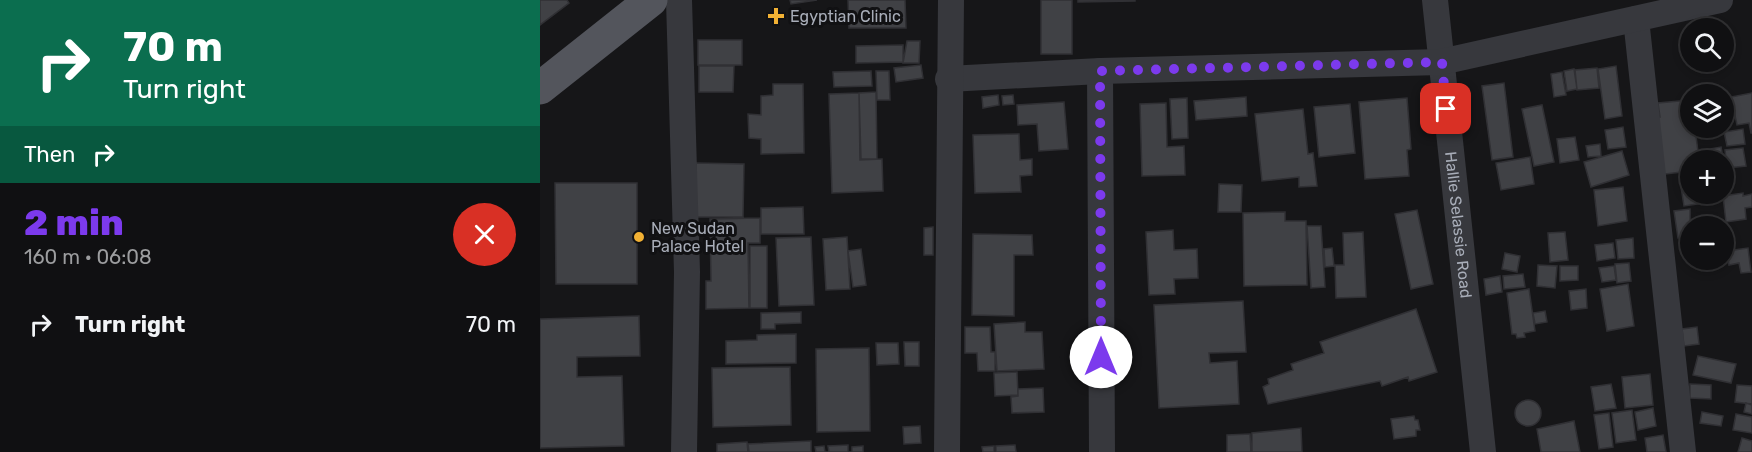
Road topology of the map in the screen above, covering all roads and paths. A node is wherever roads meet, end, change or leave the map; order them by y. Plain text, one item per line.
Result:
1 (651, 0) edge
2 (679, 0) edge
3 (951, 0) edge
4 (1435, 0) edge
5 (1720, 0) edge
6 (1636, 19) junction
7 (1442, 62) junction
8 (1100, 71) junction
9 (948, 79) junction
10 (540, 88) edge
11 (684, 452) edge
12 (947, 452) edge
13 (1102, 452) edge
14 (1483, 452) edge
15 (1683, 452) edge

1 - 10 main road
2 - 11 street
3 - 9 street
4 - 7 street, Hallie Selassie Road
5 - 6 street
6 - 7 street
6 - 15 street
7 - 8 street
7 - 14 street, Hallie Selassie Road
8 - 9 street
8 - 13 street
9 - 12 street

